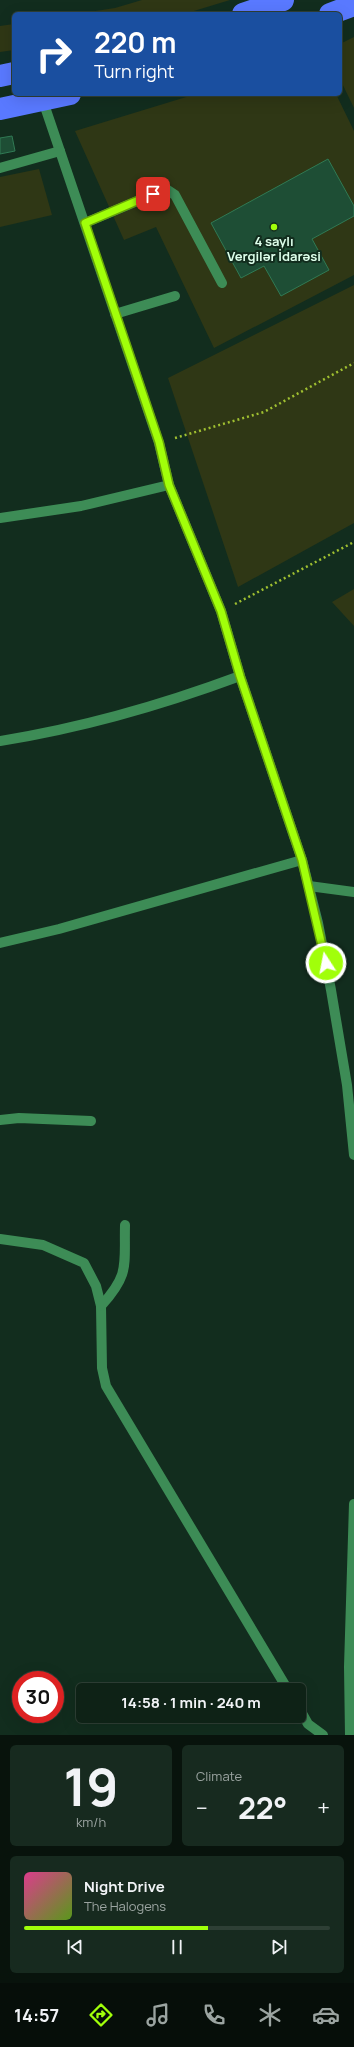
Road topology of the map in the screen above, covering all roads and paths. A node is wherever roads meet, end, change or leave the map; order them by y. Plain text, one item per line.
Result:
1 (283, 0) edge
2 (354, 4) edge
3 (249, 12) edge
4 (335, 12) edge
5 (12, 73) edge
6 (0, 76) edge
7 (62, 96) edge
8 (42, 101) junction
9 (0, 109) edge
10 (60, 151) junction
11 (0, 168) edge
12 (85, 223) junction
13 (222, 283) dead end
14 (175, 296) dead end
15 (116, 314) junction
16 (354, 363) edge
17 (159, 442) junction
18 (169, 485) junction
19 (0, 518) edge
20 (354, 542) edge
21 (221, 611) junction
22 (240, 676) junction
23 (0, 740) edge
24 (302, 860) junction
25 (309, 886) junction
26 (354, 892) edge
27 (0, 943) edge
28 (351, 1085) edge
29 (0, 1120) edge
30 (91, 1121) dead end
31 (354, 1155) edge
32 (125, 1226) dead end
33 (0, 1239) edge
34 (101, 1306) junction
35 (354, 1504) edge
36 (352, 1605) edge
37 (284, 1683) edge
38 (306, 1720) edge
39 (323, 1735) edge
40 (350, 1735) edge

1 - 3 highway
2 - 4 highway
5 - 6 highway
7 - 8 highway
8 - 9 highway
8 - 10 street
10 - 11 street
10 - 12 street
12 - 13 street
12 - 15 street
14 - 15 street
15 - 17 street
16 - 17 path
17 - 18 street
18 - 19 street
18 - 21 street
20 - 21 path
21 - 22 street
22 - 23 street
22 - 24 street
24 - 25 street
24 - 27 street
25 - 26 street
25 - 28 street
28 - 31 street
29 - 30 street
32 - 34 street
33 - 34 street
34 - 37 street
35 - 36 street
36 - 40 street
38 - 39 street

